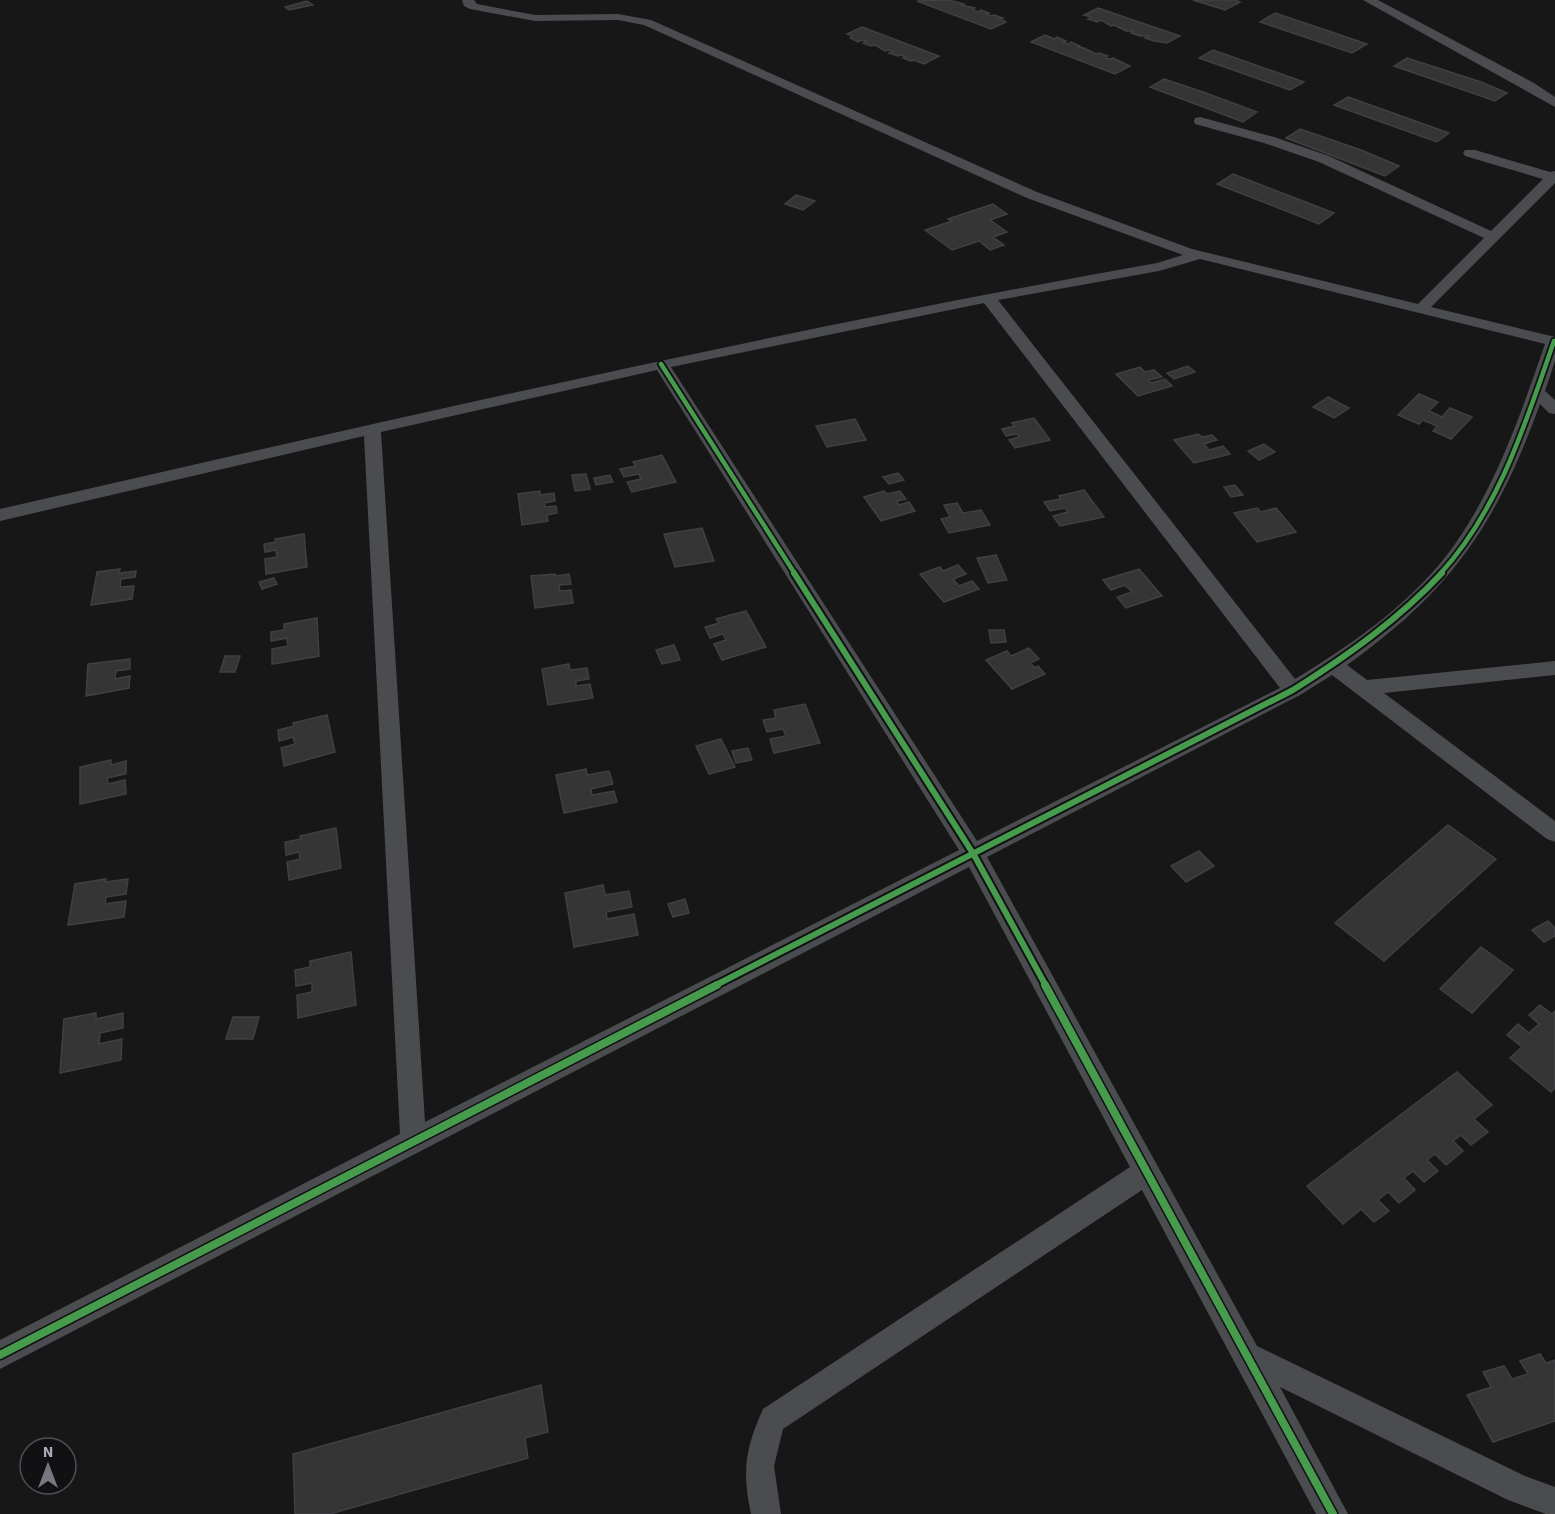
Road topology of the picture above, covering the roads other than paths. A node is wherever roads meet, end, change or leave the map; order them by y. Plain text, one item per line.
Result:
1 (468, 0) edge
2 (1370, 0) edge
3 (1555, 103) edge
4 (1200, 121) dead end
5 (1470, 153) dead end
6 (1554, 176) edge
7 (1493, 237) junction
8 (1199, 255) junction
9 (987, 297) junction
10 (1421, 309) junction
11 (1554, 341) edge
12 (661, 364) junction
13 (1536, 392) junction
14 (1555, 409) edge
15 (372, 429) junction
16 (0, 515) edge
17 (1333, 665) junction
18 (1555, 668) edge
19 (1363, 688) junction
20 (1293, 690) junction
21 (1555, 833) edge
22 (974, 855) junction
23 (413, 1141) junction
24 (1146, 1172) junction
25 (0, 1355) edge
26 (1248, 1357) junction
27 (1555, 1502) edge
28 (766, 1514) edge
29 (1333, 1514) edge

1 - 8 street
2 - 3 street
4 - 7 street
5 - 6 street
6 - 7 street
7 - 10 street
8 - 9 street
8 - 10 street
9 - 12 street
9 - 20 street
10 - 11 street
11 - 13 street
12 - 15 street
12 - 22 street
13 - 14 street
13 - 17 street
15 - 16 street
15 - 23 street
17 - 19 street
17 - 20 street
18 - 19 street
19 - 21 street
20 - 22 street
22 - 23 street
22 - 24 street
23 - 25 street
24 - 26 street
24 - 28 street
26 - 27 street
26 - 29 street

